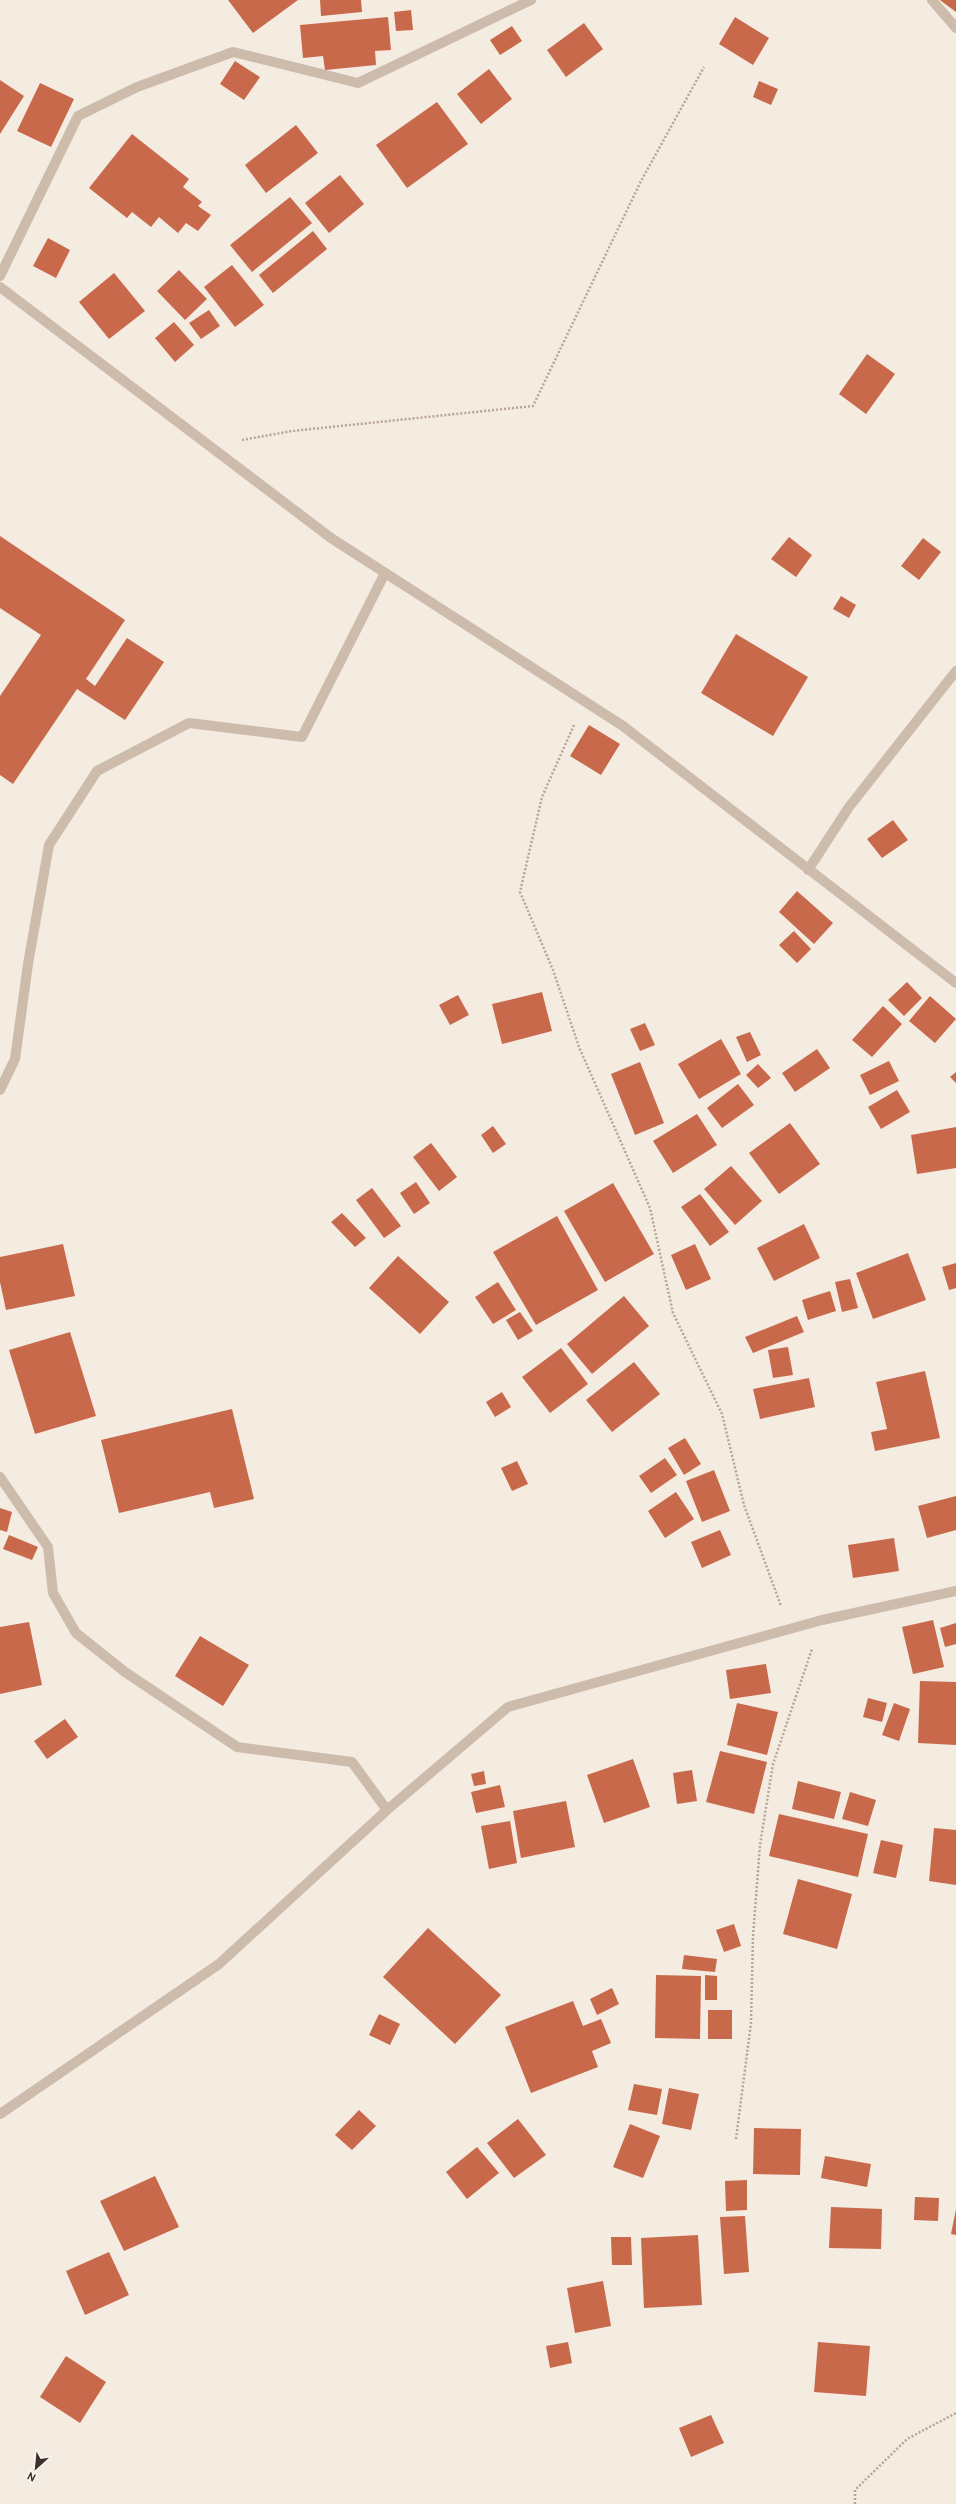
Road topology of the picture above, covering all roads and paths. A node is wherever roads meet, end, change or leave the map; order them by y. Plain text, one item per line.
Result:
1 (531, 0) edge
2 (932, 0) edge
3 (956, 28) edge
4 (704, 67) dead end
5 (0, 276) edge
6 (0, 287) edge
7 (210, 445) junction
8 (385, 573) junction
9 (956, 671) edge
10 (584, 701) junction
11 (808, 870) junction
12 (956, 983) edge
13 (0, 1090) edge
14 (0, 1477) edge
15 (956, 1591) edge
16 (822, 1620) junction
17 (789, 1629) junction
18 (387, 1810) junction
19 (0, 2114) edge
20 (736, 2139) dead end
21 (956, 2413) edge
22 (855, 2504) edge

1 - 5 street
2 - 3 street
4 - 7 path
6 - 7 street
7 - 8 street
8 - 10 street
8 - 13 street
9 - 11 street
10 - 11 street
10 - 17 path
11 - 12 street
14 - 18 street
15 - 16 street
16 - 17 street
16 - 20 path
17 - 18 street
18 - 19 street
21 - 22 path

